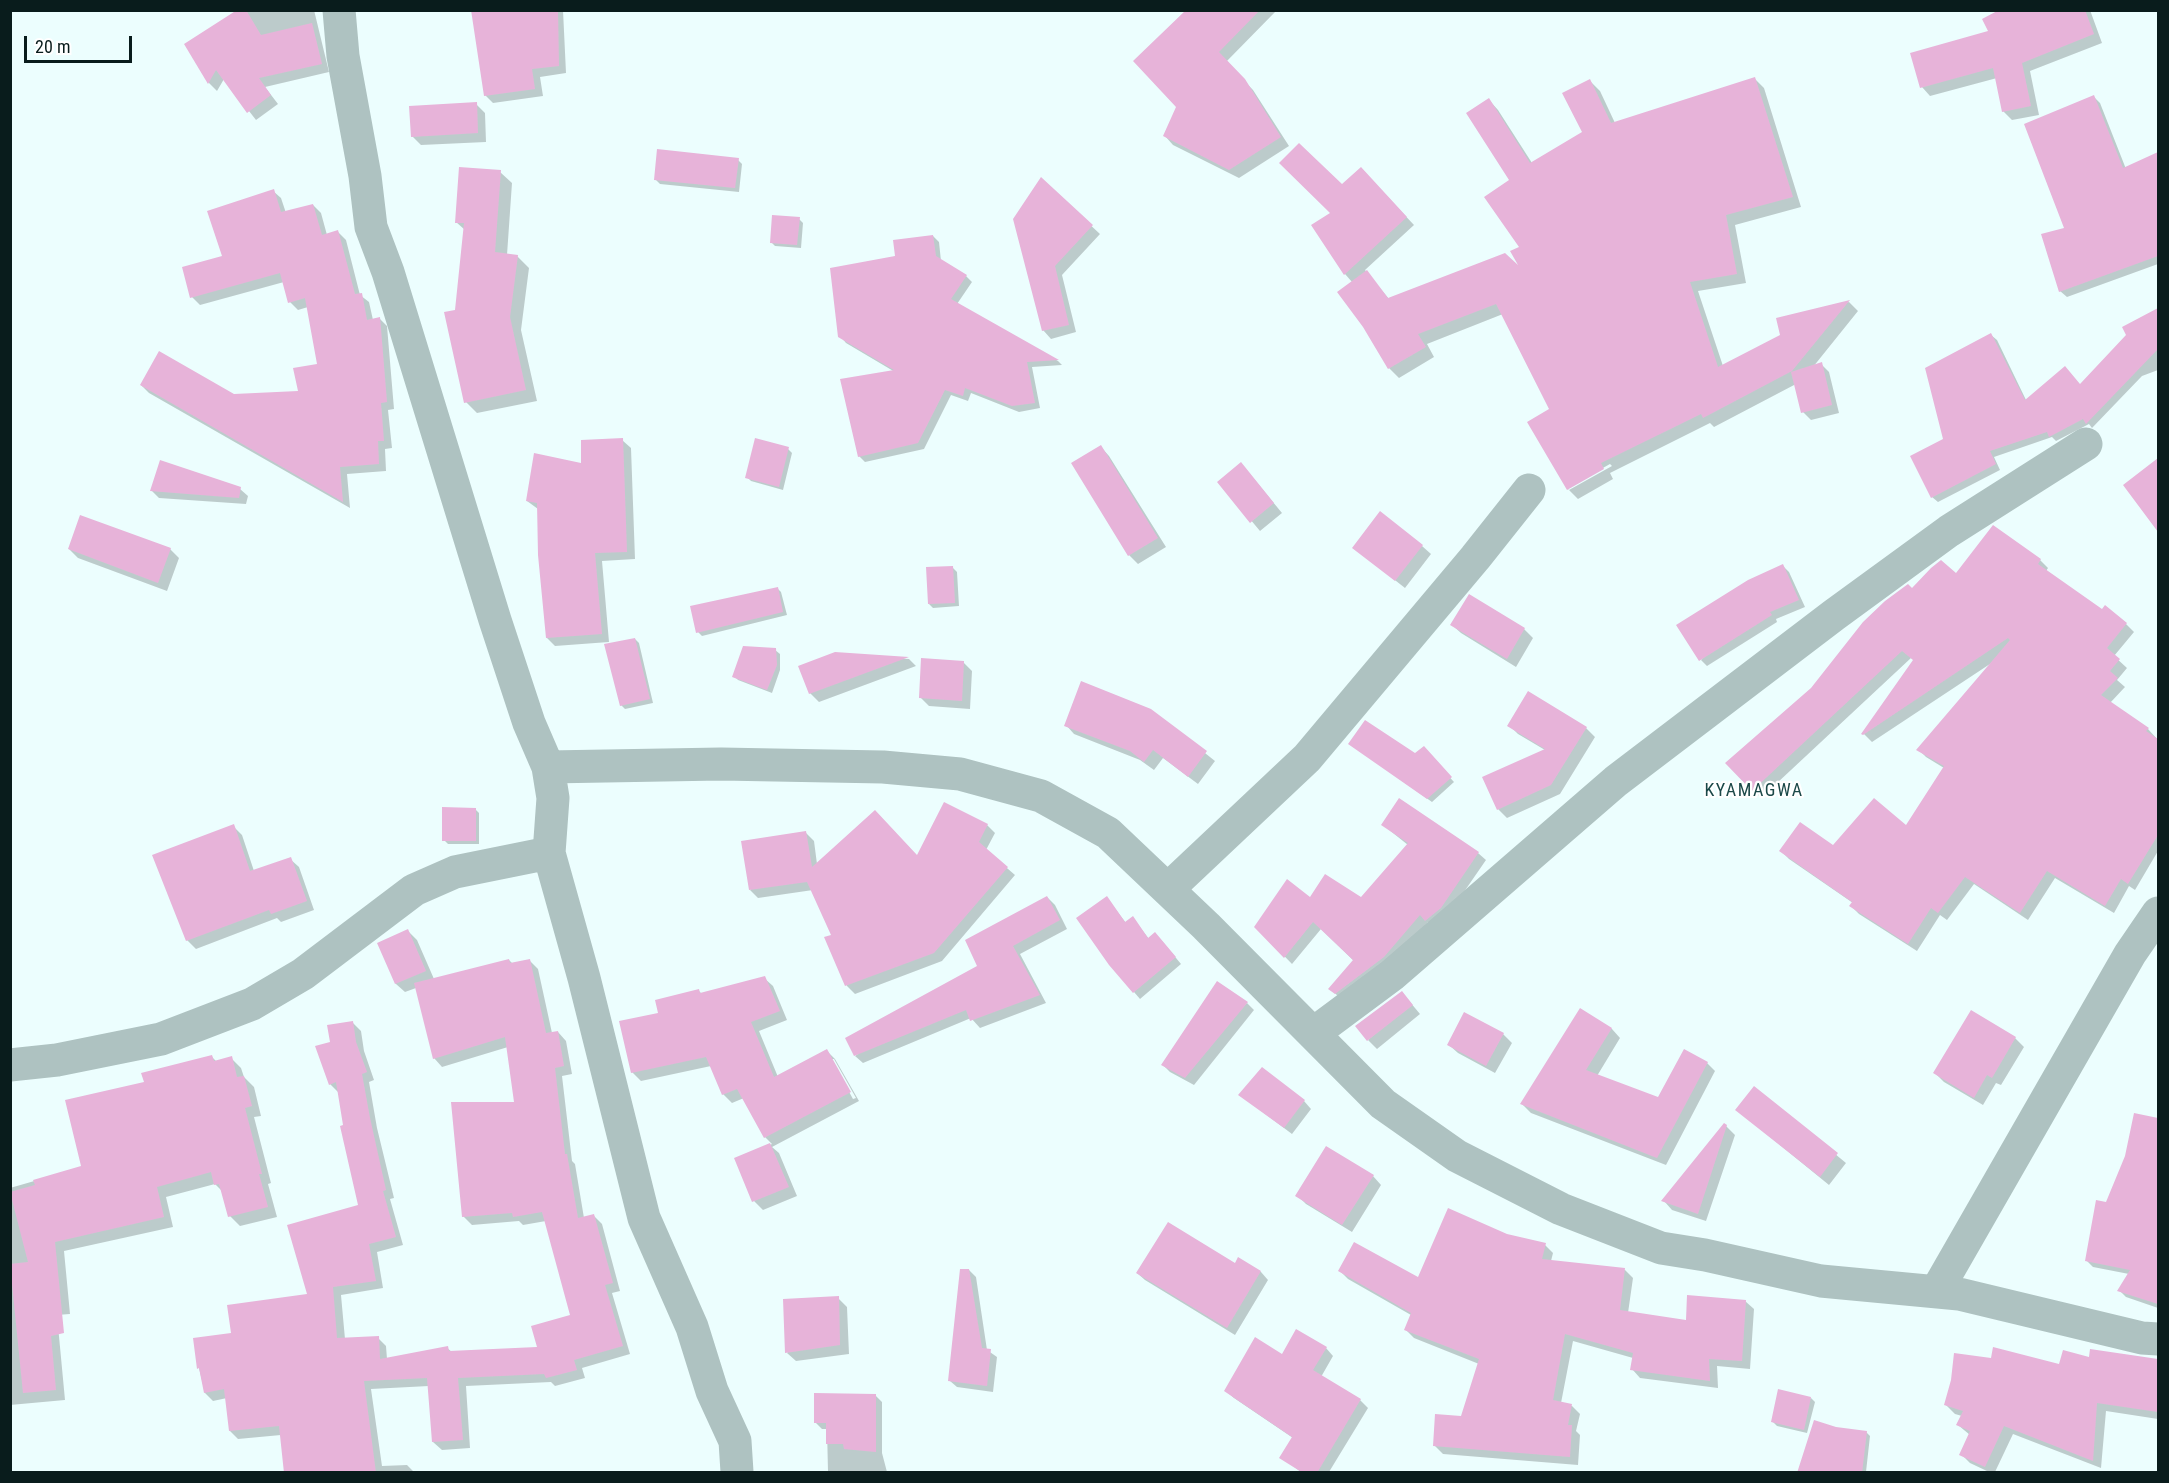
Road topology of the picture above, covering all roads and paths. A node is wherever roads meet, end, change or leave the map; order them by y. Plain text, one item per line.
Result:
1 (339, 10) edge
2 (2086, 444) dead end
3 (1529, 490) dead end
4 (548, 767) junction
5 (549, 853) junction
6 (1168, 889) junction
7 (2158, 913) edge
8 (1314, 1033) junction
9 (10, 1065) edge
10 (1936, 1292) junction
11 (2158, 1339) edge
12 (736, 1473) edge

1 - 4 street
2 - 8 street
3 - 6 street
4 - 5 street
4 - 6 street
5 - 9 street
5 - 12 street
6 - 8 street
7 - 10 street
8 - 10 street
10 - 11 street

